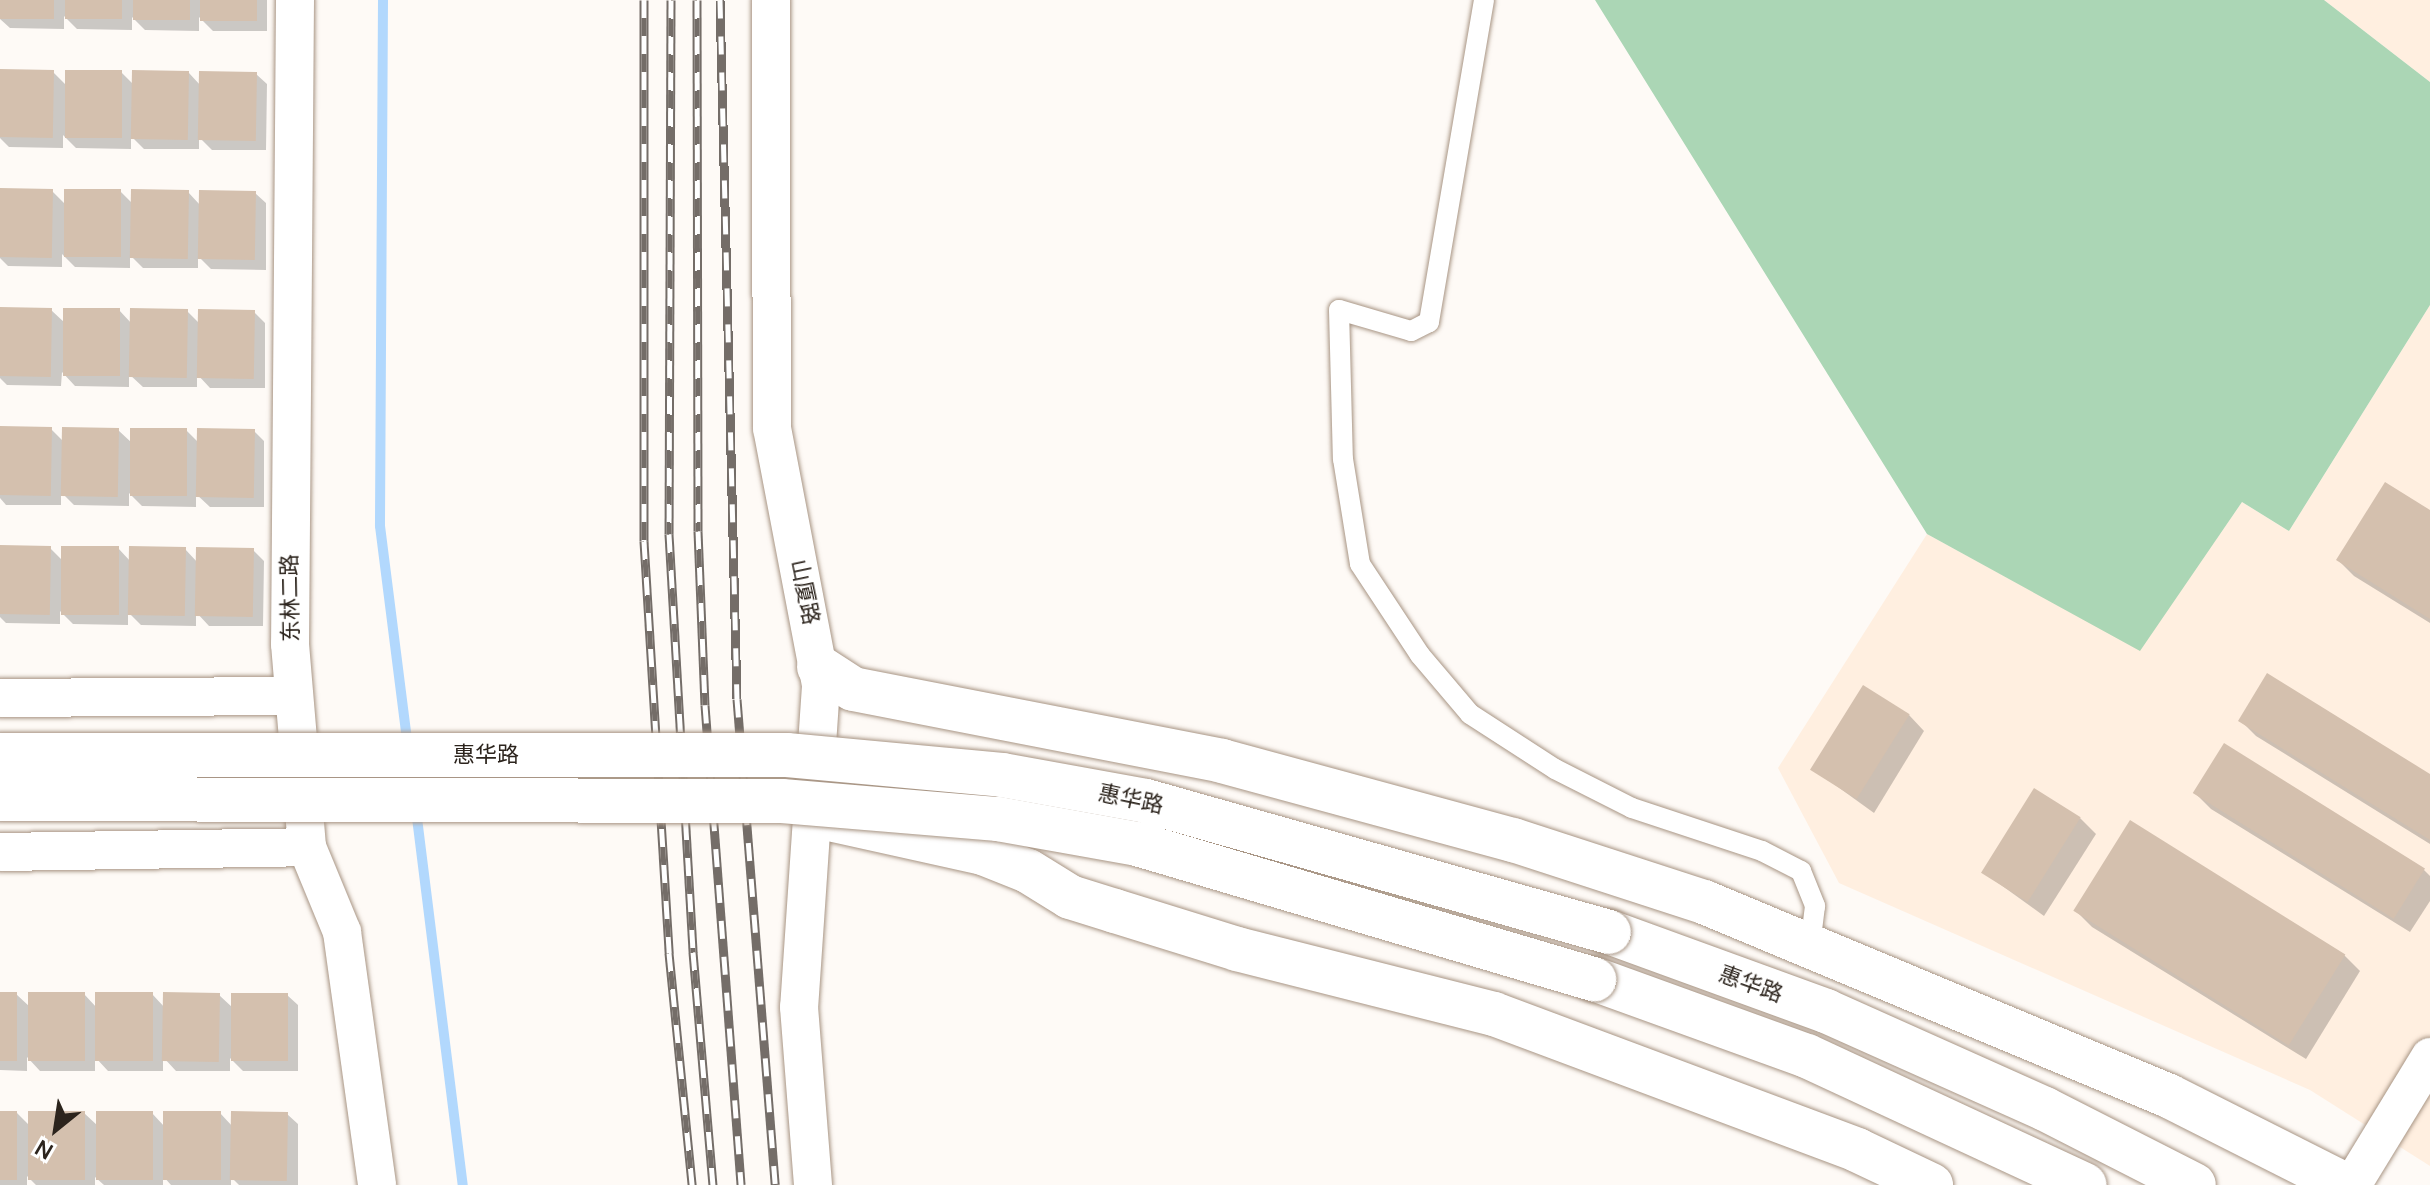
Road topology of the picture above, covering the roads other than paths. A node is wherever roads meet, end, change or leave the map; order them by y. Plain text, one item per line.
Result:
1 (295, 0) edge
2 (771, 0) edge
3 (1484, 0) edge
4 (819, 667) junction
5 (294, 696) junction
6 (0, 698) edge
7 (0, 755) edge
8 (0, 799) edge
9 (816, 816) junction
10 (307, 847) junction
11 (0, 852) edge
12 (1810, 946) junction
13 (2430, 1057) edge
14 (377, 1185) edge
15 (813, 1185) edge
16 (1931, 1185) edge
17 (2085, 1185) edge
18 (2194, 1185) edge
19 (2345, 1185) edge
20 (2352, 1185) edge

1 - 5 street, 东林二路
2 - 4 street, 山厦路
3 - 12 lane
4 - 9 street, 山厦路
4 - 12 main road
5 - 6 street
5 - 10 street, 东林二路
7 - 18 main road, 惠华路, bridge
8 - 17 main road, 惠华路, bridge
9 - 15 street, 山厦路
9 - 16 main road
10 - 11 street
10 - 14 street, 东林二路
12 - 19 main road
13 - 20 street

